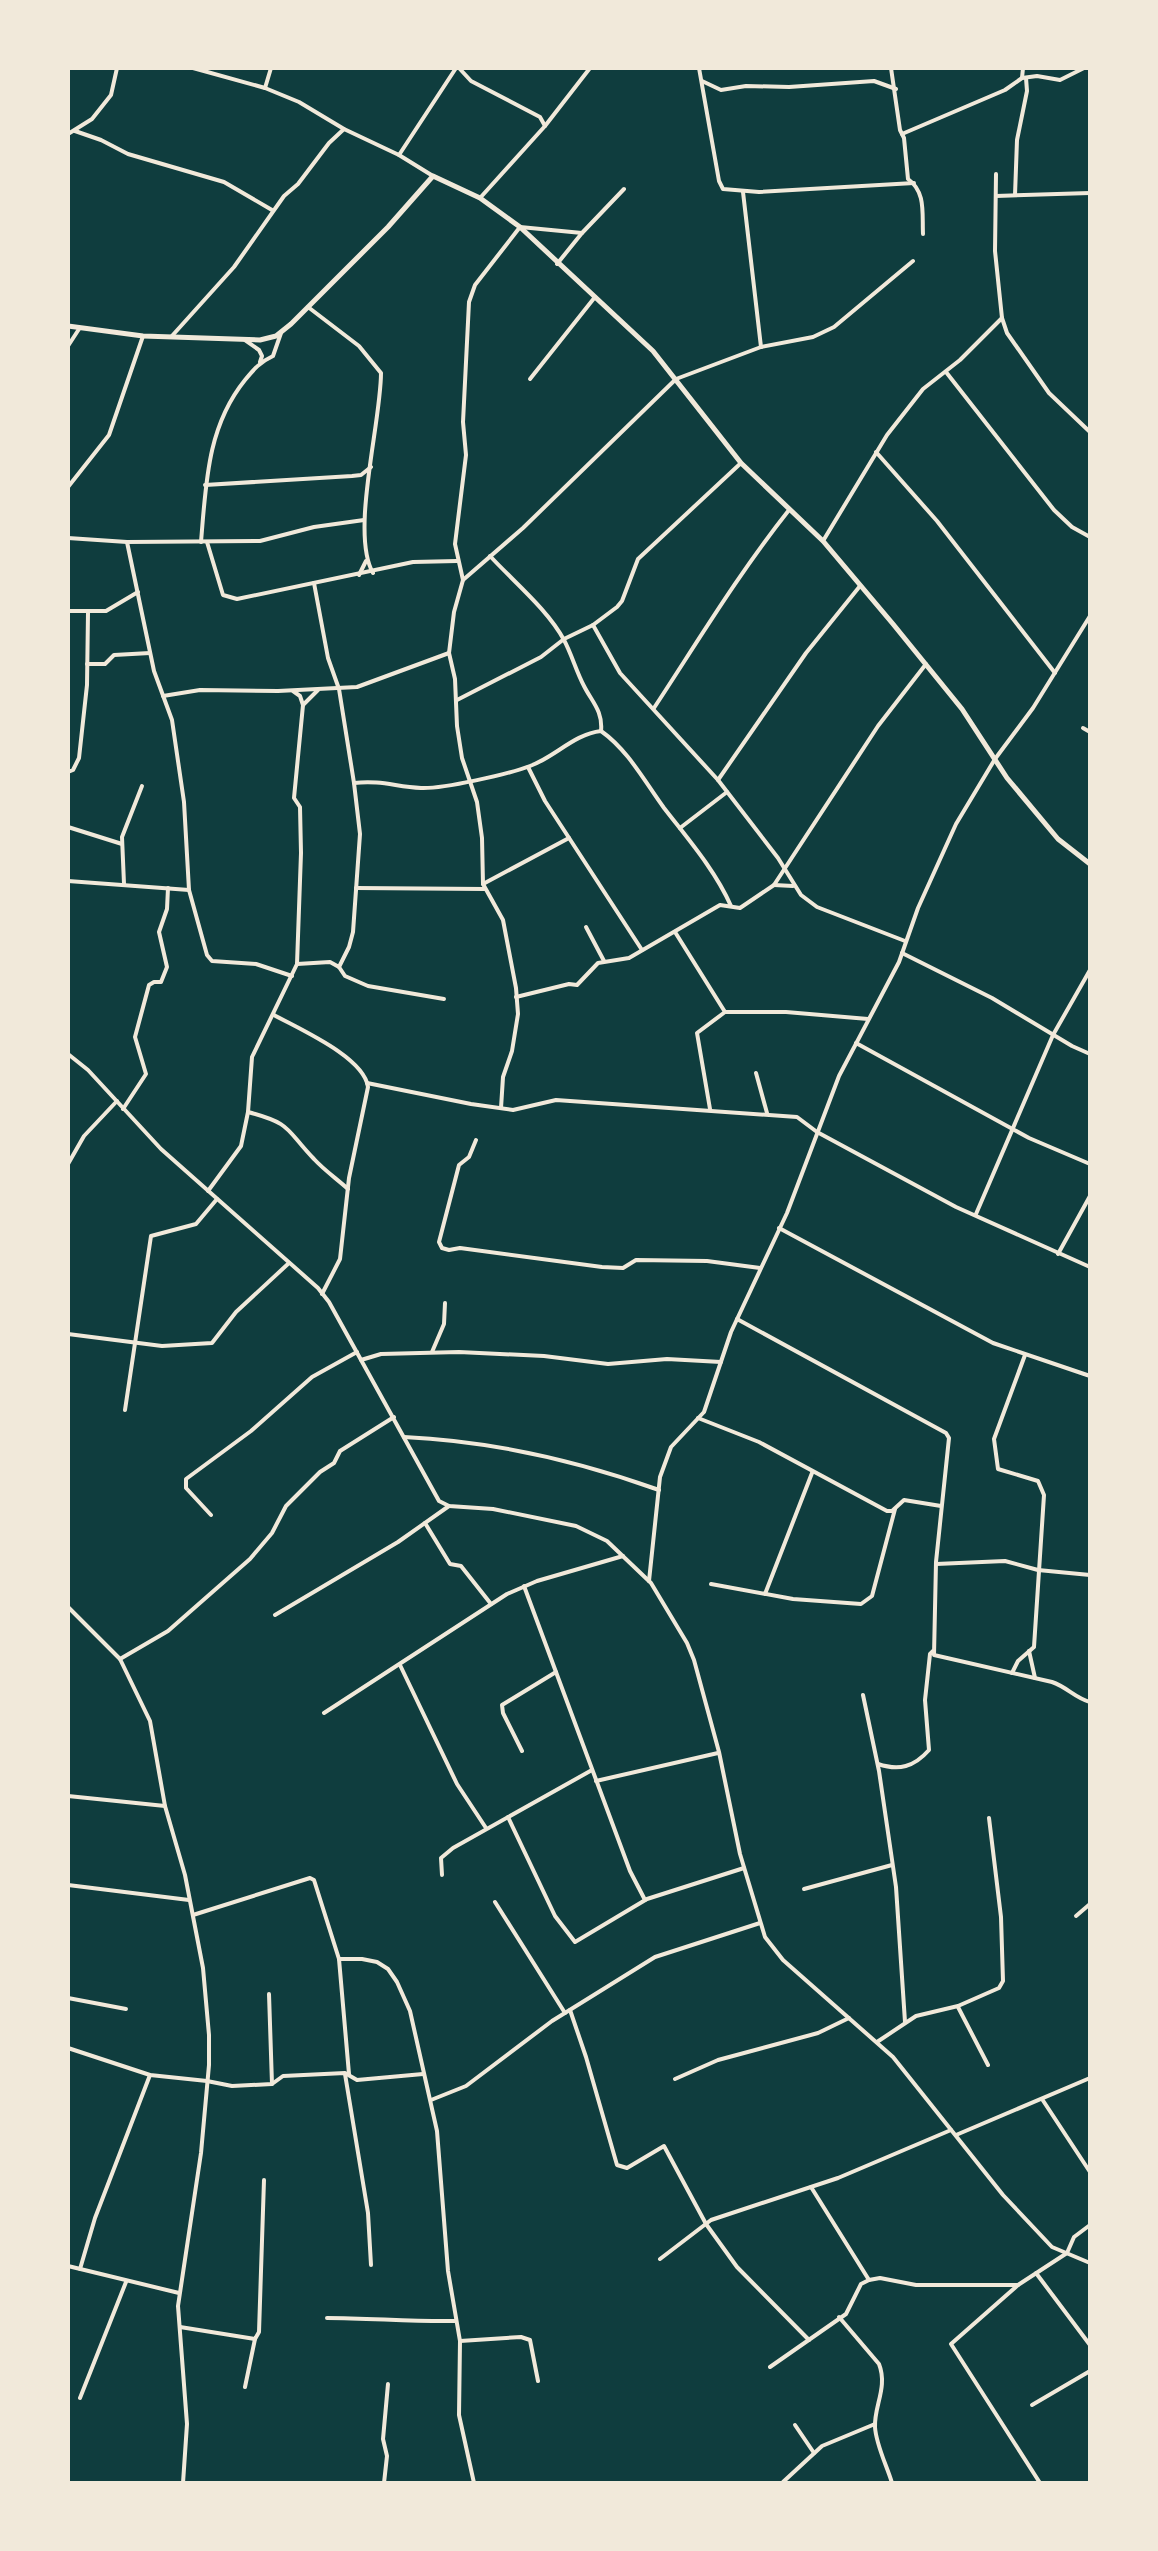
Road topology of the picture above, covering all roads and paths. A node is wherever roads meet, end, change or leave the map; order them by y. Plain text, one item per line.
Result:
1 (117, 68) edge
2 (193, 68) edge
3 (271, 68) edge
4 (458, 68) edge
5 (590, 68) edge
6 (699, 68) edge
7 (891, 68) edge
8 (1023, 68) edge
9 (1084, 68) edge
10 (1034, 69) edge
11 (1043, 77) junction
12 (1024, 78) junction
13 (702, 81) junction
14 (265, 88) junction
15 (896, 89) junction
16 (545, 126) junction
17 (344, 129) junction
18 (75, 131) junction
19 (68, 134) edge
20 (902, 134) junction
21 (399, 155) junction
22 (996, 174) dead end
23 (433, 176) junction
24 (914, 183) junction
25 (624, 189) dead end
26 (743, 192) junction
27 (1090, 193) edge
28 (1015, 195) junction
29 (996, 196) junction
30 (480, 198) junction
31 (273, 210) junction
32 (520, 227) junction
33 (582, 233) junction
34 (923, 234) dead end
35 (913, 261) dead end
36 (557, 264) junction
37 (595, 297) junction
38 (308, 306) junction
39 (1002, 318) junction
40 (68, 326) edge
41 (79, 329) junction
42 (281, 333) junction
43 (143, 336) junction
44 (171, 337) junction
45 (245, 340) junction
46 (68, 346) edge
47 (761, 347) junction
48 (260, 362) junction
49 (946, 372) junction
50 (530, 379) dead end
51 (676, 379) junction
52 (1090, 432) edge
53 (876, 452) junction
54 (741, 463) junction
55 (371, 467) junction
56 (205, 485) junction
57 (68, 487) edge
58 (789, 510) junction
59 (364, 520) junction
60 (1090, 537) edge
61 (68, 538) edge
62 (823, 541) junction
63 (127, 542) junction
64 (204, 542) junction
65 (490, 556) junction
66 (366, 561) junction
67 (457, 561) junction
68 (373, 573) junction
69 (359, 575) junction
70 (463, 580) junction
71 (314, 583) junction
72 (860, 586) junction
73 (138, 592) junction
74 (68, 611) edge
75 (88, 613) junction
76 (1090, 616) edge
77 (593, 625) junction
78 (564, 639) junction
79 (150, 653) junction
80 (449, 653) junction
81 (87, 664) junction
82 (926, 664) junction
83 (1055, 673) junction
84 (318, 689) junction
85 (339, 689) junction
86 (293, 691) junction
87 (163, 696) junction
88 (457, 700) junction
89 (303, 705) junction
90 (654, 708) junction
91 (1083, 728) dead end
92 (601, 731) junction
93 (1090, 732) edge
94 (995, 759) junction
95 (528, 767) junction
96 (68, 772) edge
97 (470, 780) junction
98 (718, 780) junction
99 (354, 783) junction
100 (142, 786) dead end
101 (727, 792) junction
102 (68, 827) edge
103 (680, 828) junction
104 (569, 838) junction
105 (122, 844) junction
106 (1090, 864) edge
107 (785, 868) junction
108 (68, 881) edge
109 (124, 884) junction
110 (774, 885) junction
111 (484, 886) junction
112 (793, 886) junction
113 (168, 888) junction
114 (356, 888) junction
115 (189, 890) junction
116 (731, 906) junction
117 (586, 927) dead end
118 (675, 932) junction
119 (906, 942) junction
120 (642, 950) junction
121 (902, 953) junction
122 (604, 961) junction
123 (297, 964) junction
124 (339, 967) junction
125 (1090, 970) edge
126 (292, 976) junction
127 (516, 997) junction
128 (444, 999) dead end
129 (725, 1012) junction
130 (274, 1015) junction
131 (868, 1020) junction
132 (1053, 1035) junction
133 (856, 1043) junction
134 (68, 1054) edge
135 (1090, 1054) edge
136 (756, 1073) dead end
137 (367, 1083) junction
138 (117, 1101) junction
139 (501, 1108) junction
140 (123, 1109) junction
141 (710, 1109) junction
142 (248, 1112) junction
143 (767, 1113) junction
144 (1014, 1128) junction
145 (817, 1132) junction
146 (476, 1140) dead end
147 (68, 1164) edge
148 (1090, 1164) edge
149 (348, 1189) junction
150 (208, 1191) junction
151 (1090, 1196) edge
152 (217, 1199) junction
153 (976, 1214) junction
154 (779, 1228) junction
155 (1058, 1254) junction
156 (289, 1263) junction
157 (1090, 1267) edge
158 (760, 1268) junction
159 (322, 1294) junction
160 (445, 1303) dead end
161 (737, 1319) junction
162 (68, 1334) edge
163 (136, 1341) junction
164 (357, 1352) junction
165 (432, 1352) junction
166 (1025, 1355) junction
167 (361, 1360) junction
168 (721, 1362) junction
169 (1090, 1376) edge
170 (125, 1410) dead end
171 (394, 1417) junction
172 (698, 1418) junction
173 (404, 1437) junction
174 (812, 1473) junction
175 (659, 1490) junction
176 (449, 1506) junction
177 (896, 1506) junction
178 (942, 1506) junction
179 (211, 1515) dead end
180 (425, 1523) junction
181 (623, 1556) junction
182 (936, 1564) junction
183 (1038, 1570) junction
184 (1090, 1575) edge
185 (649, 1581) junction
186 (711, 1584) dead end
187 (524, 1586) junction
188 (765, 1594) junction
189 (491, 1604) junction
190 (68, 1607) edge
191 (275, 1615) dead end
192 (933, 1651) junction
193 (1029, 1651) junction
194 (120, 1659) junction
195 (400, 1665) junction
196 (556, 1672) junction
197 (1012, 1673) junction
198 (1035, 1678) junction
199 (863, 1695) dead end
200 (1090, 1702) edge
201 (324, 1713) dead end
202 (522, 1751) dead end
203 (719, 1752) junction
204 (878, 1764) junction
205 (592, 1770) junction
206 (596, 1781) junction
207 (68, 1796) edge
208 (165, 1806) junction
209 (508, 1817) junction
210 (989, 1818) dead end
211 (487, 1829) junction
212 (892, 1865) junction
213 (744, 1868) junction
214 (442, 1875) dead end
215 (68, 1885) edge
216 (804, 1889) dead end
217 (190, 1900) junction
218 (645, 1900) junction
219 (495, 1902) dead end
220 (1090, 1904) edge
221 (193, 1915) junction
222 (1076, 1916) dead end
223 (760, 1923) junction
224 (339, 1959) junction
225 (269, 1994) dead end
226 (68, 1998) edge
227 (958, 2006) junction
228 (126, 2009) dead end
229 (567, 2012) junction
230 (849, 2018) junction
231 (905, 2022) junction
232 (877, 2042) junction
233 (68, 2048) edge
234 (988, 2065) dead end
235 (347, 2074) junction
236 (424, 2074) junction
237 (150, 2075) junction
238 (1090, 2078) edge
239 (675, 2079) dead end
240 (207, 2081) junction
241 (272, 2084) junction
242 (1042, 2099) junction
243 (430, 2100) junction
244 (951, 2130) junction
245 (956, 2135) junction
246 (1090, 2172) edge
247 (264, 2180) dead end
248 (811, 2187) junction
249 (706, 2224) junction
250 (1090, 2225) edge
251 (1067, 2253) junction
252 (660, 2259) dead end
253 (1090, 2263) edge
254 (371, 2265) dead end
255 (68, 2266) edge
256 (80, 2269) junction
257 (1036, 2273) junction
258 (869, 2280) junction
259 (126, 2282) junction
260 (1018, 2285) junction
261 (179, 2293) junction
262 (839, 2317) junction
263 (327, 2318) dead end
264 (457, 2321) junction
265 (180, 2327) junction
266 (255, 2339) junction
267 (809, 2340) junction
268 (460, 2341) junction
269 (1090, 2345) edge
270 (770, 2367) dead end
271 (1090, 2371) edge
272 (538, 2381) dead end
273 (388, 2384) dead end
274 (245, 2387) dead end
275 (80, 2398) dead end
276 (1032, 2405) dead end
277 (875, 2424) junction
278 (795, 2425) dead end
279 (814, 2453) junction
280 (783, 2482) edge
281 (183, 2483) edge
282 (384, 2483) edge
283 (474, 2483) edge
284 (892, 2483) edge
285 (1040, 2483) edge

1 - 18 street
2 - 14 street
3 - 14 street
4 - 16 street
4 - 21 street
5 - 16 street
6 - 13 street
7 - 15 street
8 - 12 street
9 - 11 street
10 - 11 street
11 - 12 street
12 - 20 street
12 - 28 street
13 - 15 street
13 - 26 street
14 - 17 street
15 - 20 street
16 - 30 street
17 - 21 street
17 - 31 street
18 - 19 street
18 - 31 street
20 - 24 street
21 - 23 street
22 - 29 street
23 - 30 street
23 - 38 street
24 - 26 street
24 - 34 street
25 - 33 street
26 - 47 street
27 - 28 street
28 - 29 street
29 - 39 street
30 - 32 street
31 - 44 street
32 - 33 street
32 - 36 street
32 - 67 street
33 - 36 street
35 - 47 street
36 - 37 street
37 - 50 street
37 - 51 street
38 - 42 street
38 - 55 street
39 - 49 street
39 - 52 street
40 - 41 street
41 - 43 street
41 - 46 street
42 - 45 street
42 - 48 street
43 - 44 street
43 - 57 street
44 - 45 street
45 - 48 street
47 - 51 street
48 - 56 street
49 - 53 street
49 - 60 street
51 - 54 street
51 - 65 street
53 - 62 street
53 - 83 street
54 - 58 street
54 - 77 street
55 - 56 street
55 - 59 street
56 - 64 street
58 - 62 street
58 - 90 street
59 - 64 street
59 - 66 street
61 - 63 street
62 - 72 street
63 - 64 street
63 - 73 street
64 - 71 street
65 - 70 street
65 - 78 street
66 - 68 street
66 - 69 street
67 - 68 street
67 - 70 street
68 - 69 street
69 - 71 street
70 - 80 street
71 - 85 street
72 - 82 street
72 - 98 street
73 - 75 street
73 - 79 street
74 - 75 street
75 - 81 street
76 - 83 street
77 - 78 street
77 - 90 street
78 - 88 street
78 - 92 street
79 - 81 street
79 - 87 street
80 - 85 street
80 - 88 street
81 - 96 street
82 - 94 street
82 - 107 street
83 - 94 street
84 - 85 street
84 - 86 street
84 - 89 street
85 - 99 street
86 - 87 street
86 - 89 street
87 - 115 street
88 - 97 street
89 - 123 street
90 - 98 street
91 - 93 street
92 - 95 street
92 - 103 street
94 - 106 street
94 - 119 street
95 - 97 street
95 - 104 street
97 - 99 street
97 - 111 street
98 - 101 street
99 - 114 street
100 - 105 street
101 - 103 street
101 - 107 street
102 - 105 street
103 - 116 street
104 - 111 street
104 - 120 street
105 - 109 street
107 - 110 street
107 - 112 street
108 - 109 street
109 - 113 street
110 - 112 street
110 - 116 street
111 - 114 street
111 - 127 street
112 - 119 street
113 - 115 street
113 - 140 street
114 - 124 street
115 - 126 street
116 - 118 street
117 - 122 street
118 - 120 street
118 - 129 street
119 - 121 street
120 - 122 street
121 - 131 street
121 - 132 street
122 - 127 street
123 - 124 street
123 - 126 street
124 - 128 street
125 - 132 street
126 - 130 street
127 - 139 street
129 - 131 street
129 - 141 street
130 - 137 street
130 - 142 street
131 - 133 street
132 - 135 street
132 - 144 street
133 - 144 street
133 - 145 street
134 - 138 street
136 - 143 street
137 - 139 street
137 - 149 street
138 - 140 street
138 - 147 street
139 - 141 street
140 - 150 street
141 - 143 street
142 - 149 street
142 - 150 street
143 - 145 street
144 - 148 street
144 - 153 street
145 - 153 street
145 - 154 street
146 - 158 street
149 - 159 street
150 - 152 street
151 - 155 street
152 - 156 street
152 - 163 street
153 - 155 street
154 - 158 street
154 - 166 street
155 - 157 street
156 - 159 street
156 - 163 street
158 - 161 street
159 - 164 street
160 - 165 street
161 - 168 street
161 - 178 street
162 - 163 street
163 - 170 street
164 - 167 street
164 - 179 street
165 - 167 street
165 - 168 street
166 - 169 street
166 - 183 street
167 - 171 street
168 - 172 street
171 - 173 street
171 - 194 street
172 - 174 street
172 - 175 street
173 - 175 street
173 - 176 street
174 - 177 street
174 - 188 street
175 - 185 street
176 - 180 street
176 - 181 street
177 - 178 street
177 - 188 street
178 - 182 street
180 - 189 street
180 - 191 street
181 - 185 street
181 - 187 street
182 - 183 street
182 - 192 street
183 - 184 street
183 - 193 street
185 - 203 street
186 - 188 street
187 - 189 street
187 - 196 street
189 - 195 street
190 - 194 street
192 - 197 street
192 - 204 street
193 - 197 street
193 - 198 street
194 - 208 street
195 - 201 street
195 - 211 street
196 - 202 street
196 - 205 street
197 - 198 street
198 - 200 street
199 - 204 street
203 - 206 street
203 - 213 street
204 - 212 street
205 - 206 street
205 - 209 street
206 - 218 street
207 - 208 street
208 - 217 street
209 - 211 street
209 - 218 street
210 - 227 street
211 - 214 street
212 - 216 street
212 - 231 street
213 - 218 street
213 - 223 street
215 - 217 street
217 - 221 street
219 - 229 street
220 - 222 street
221 - 224 street
221 - 240 street
223 - 229 street
223 - 230 street
224 - 235 street
224 - 236 street
225 - 241 street
226 - 228 street
227 - 231 street
227 - 234 street
229 - 243 street
229 - 249 street
230 - 232 street
230 - 239 street
231 - 232 street
232 - 244 street
233 - 237 street
235 - 236 street
235 - 241 street
235 - 254 street
236 - 243 street
237 - 240 street
237 - 256 street
238 - 242 street
240 - 241 street
240 - 261 street
242 - 245 street
242 - 246 street
243 - 264 street
244 - 245 street
244 - 248 street
245 - 251 street
247 - 266 street
248 - 249 street
248 - 258 street
249 - 252 street
249 - 267 street
250 - 251 street
251 - 253 street
251 - 257 street
255 - 256 street
256 - 259 street
257 - 260 street
257 - 269 street
258 - 260 street
258 - 262 street
259 - 261 street
259 - 275 street
260 - 285 street
261 - 265 street
262 - 267 street
262 - 277 street
263 - 264 street
264 - 268 street
265 - 266 street
265 - 281 street
266 - 274 street
267 - 270 street
268 - 272 street
268 - 283 street
271 - 276 street
273 - 282 street
277 - 279 street
277 - 284 street
278 - 279 street
279 - 280 street

